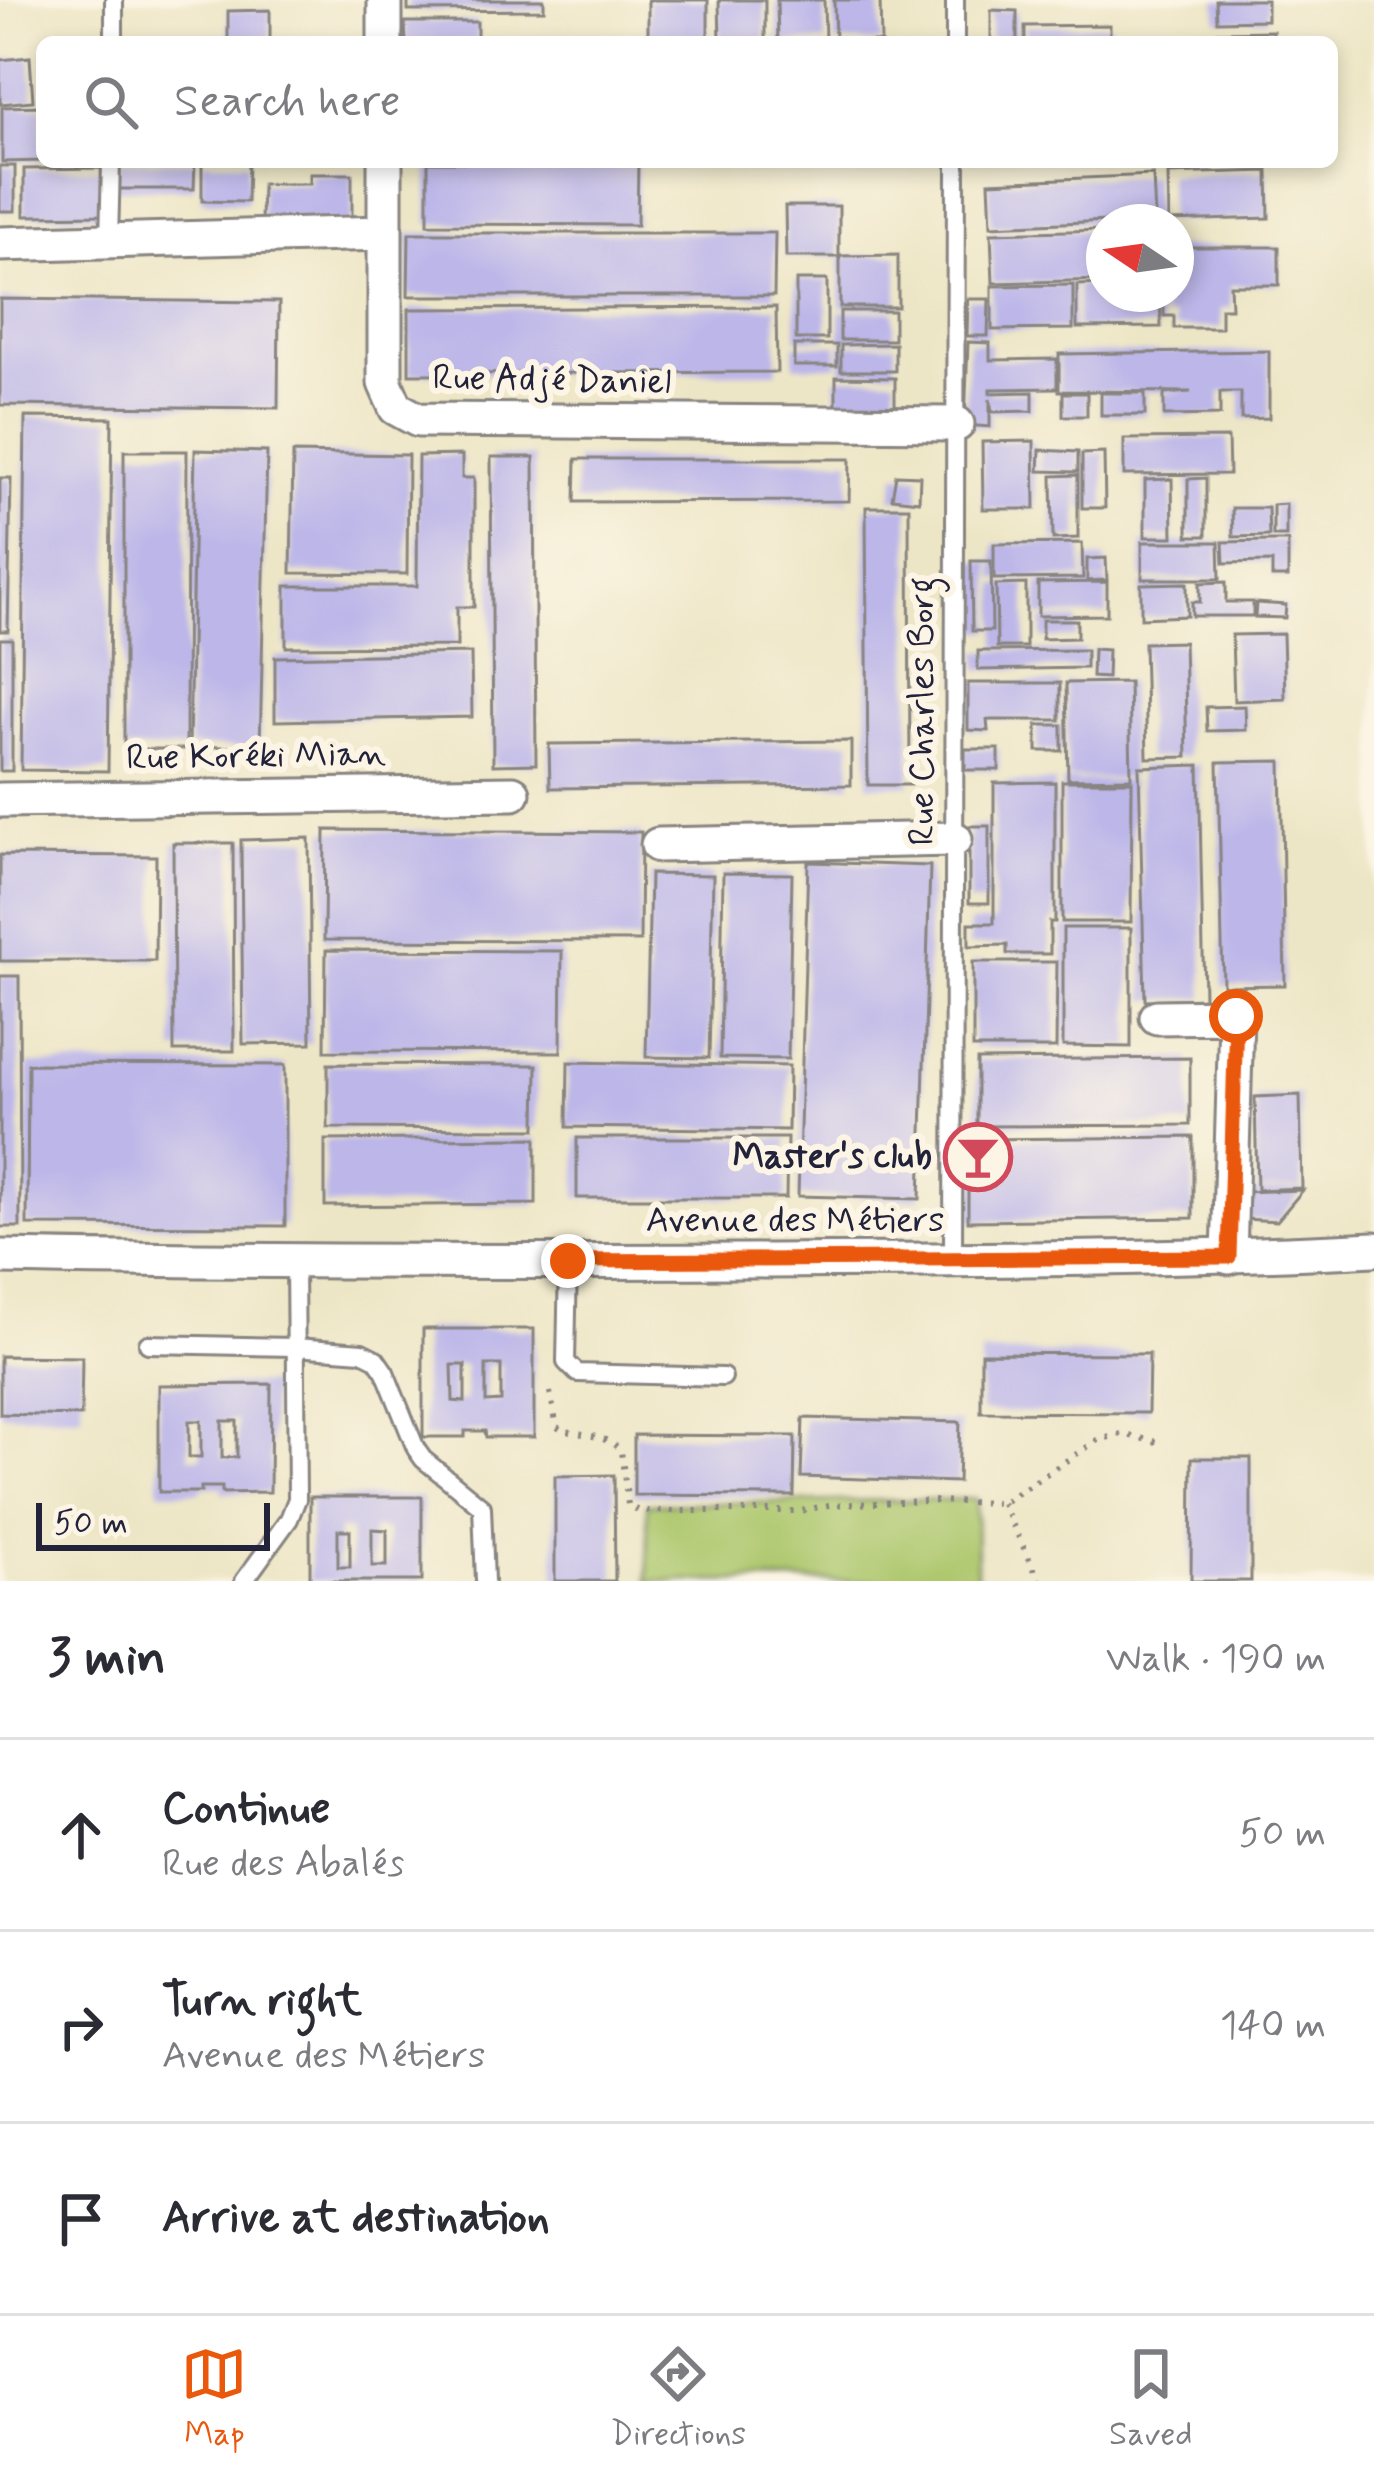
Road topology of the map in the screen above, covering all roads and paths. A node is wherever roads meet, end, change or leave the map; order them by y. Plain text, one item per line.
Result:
1 (115, 0) edge
2 (385, 0) edge
3 (955, 0) edge
4 (114, 36) edge
5 (385, 36) edge
6 (955, 36) edge
7 (111, 168) edge
8 (385, 168) edge
9 (956, 168) edge
10 (385, 232) junction
11 (109, 241) junction
12 (0, 244) edge
13 (957, 424) junction
14 (513, 793) dead end
15 (0, 800) edge
16 (955, 839) junction
17 (658, 845) dead end
18 (1157, 1017) dead end
19 (1374, 1250) edge
20 (0, 1257) edge
21 (1229, 1257) junction
22 (953, 1260) junction
23 (568, 1261) junction
24 (296, 1263) junction
25 (148, 1344) dead end
26 (295, 1347) junction
27 (722, 1377) dead end
28 (550, 1392) dead end
29 (1157, 1442) dead end
30 (1002, 1503) junction
31 (244, 1581) edge
32 (485, 1581) edge
33 (1040, 1581) edge

1 - 4 lane
2 - 5 street
3 - 6 lane
7 - 11 lane
8 - 10 street, Rue Adjé Daniel
9 - 13 lane, Rue Charles Borg
10 - 11 street
10 - 13 street, Rue Adjé Daniel
11 - 12 street
13 - 16 lane, Rue Charles Borg
14 - 15 street, Rue Koréki Mian
16 - 17 street
16 - 22 lane, Rue Charles Borg
18 - 21 street
19 - 21 street, Avenue des Métiers
20 - 24 street, Avenue des Métiers
21 - 22 street, Avenue des Métiers
22 - 23 street, Avenue des Métiers
23 - 24 street, Avenue des Métiers
23 - 27 lane
24 - 26 lane
25 - 26 lane
26 - 31 lane
26 - 32 lane
28 - 30 path
29 - 30 path
30 - 33 path

